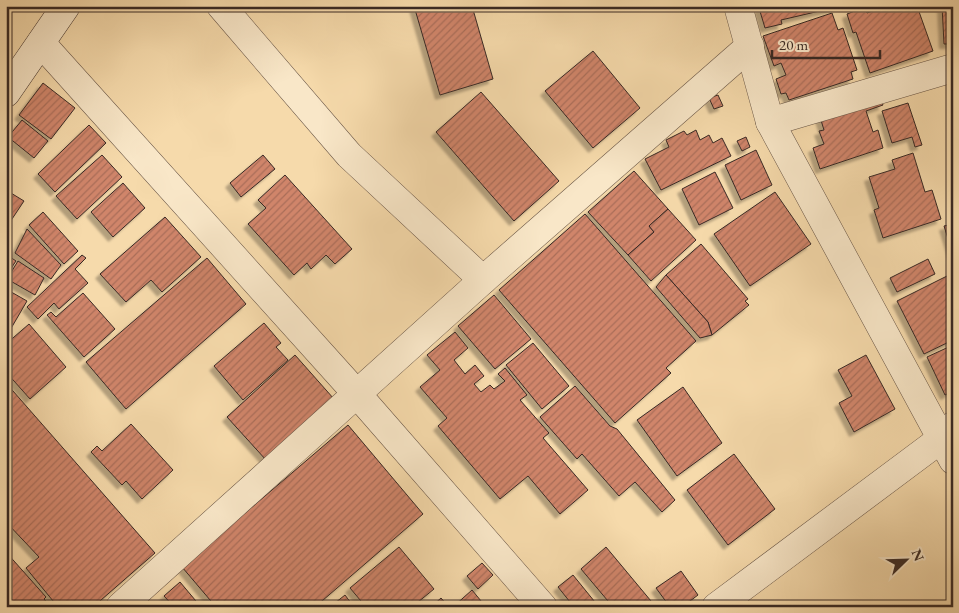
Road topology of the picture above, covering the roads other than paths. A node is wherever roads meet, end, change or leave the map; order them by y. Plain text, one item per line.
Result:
1 (66, 6) edge
2 (738, 6) edge
3 (223, 7) edge
4 (41, 43) junction
5 (750, 46) junction
6 (953, 68) edge
7 (6, 93) edge
8 (770, 122) junction
9 (483, 280) junction
10 (357, 394) junction
11 (949, 442) edge
12 (120, 607) edge
13 (543, 607) edge
14 (716, 607) edge

1 - 4 street
2 - 5 street
3 - 9 street
4 - 7 street
4 - 10 street
5 - 8 street
5 - 9 street
6 - 8 street
8 - 11 street
9 - 10 street
10 - 12 street
10 - 13 street
11 - 14 street

